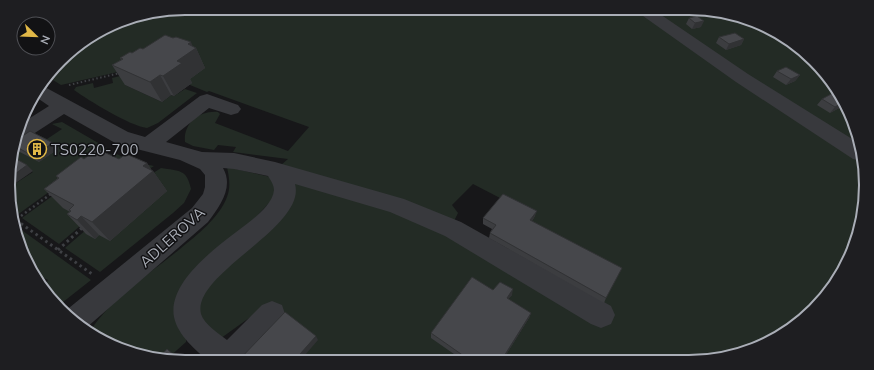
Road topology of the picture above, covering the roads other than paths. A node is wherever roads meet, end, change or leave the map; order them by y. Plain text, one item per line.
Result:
1 (651, 15) edge
2 (44, 91) edge
3 (66, 96) junction
4 (230, 109) dead end
5 (24, 129) edge
6 (149, 145) junction
7 (856, 151) edge
8 (200, 160) junction
9 (275, 170) junction
10 (272, 314) dead end
11 (601, 315) dead end
12 (79, 318) edge
13 (224, 355) edge
14 (232, 355) edge

1 - 7 street
2 - 3 street, ADLEROVA
3 - 5 street
3 - 6 street, ADLEROVA
4 - 6 street
6 - 8 street, ADLEROVA
8 - 9 street
8 - 12 street, ADLEROVA
9 - 11 street
9 - 13 street
10 - 14 street

